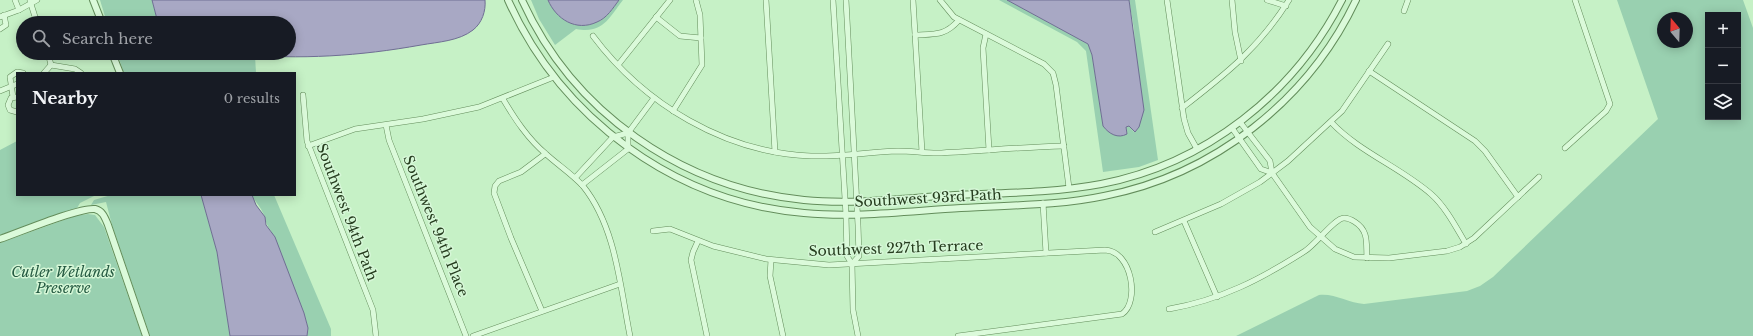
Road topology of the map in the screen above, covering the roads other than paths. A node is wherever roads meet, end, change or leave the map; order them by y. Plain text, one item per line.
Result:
1 (15, 0) edge
2 (37, 0) edge
3 (93, 0) edge
4 (508, 0) edge
5 (522, 0) edge
6 (670, 0) edge
7 (696, 0) edge
8 (766, 0) edge
9 (833, 0) edge
10 (846, 0) edge
11 (913, 0) edge
12 (940, 0) edge
13 (1167, 0) edge
14 (1232, 0) edge
15 (1267, 0) edge
16 (1289, 0) edge
17 (1342, 0) edge
18 (1356, 0) edge
19 (1408, 0) edge
20 (1575, 0) edge
21 (31, 1) edge
22 (1286, 6) junction
23 (19, 10) junction
24 (1404, 11) dead end
25 (2, 16) edge
26 (35, 16) edge
27 (99, 16) edge
28 (656, 17) junction
29 (958, 20) junction
30 (0, 29) edge
31 (986, 34) junction
32 (915, 35) junction
33 (593, 36) dead end
34 (701, 38) junction
35 (1388, 44) dead end
36 (50, 60) edge
37 (115, 60) edge
38 (1241, 61) junction
39 (51, 65) junction
40 (618, 65) junction
41 (64, 70) edge
42 (1369, 70) junction
43 (16, 72) edge
44 (45, 72) edge
45 (80, 72) edge
46 (120, 72) edge
47 (554, 77) junction
48 (16, 84) edge
49 (11, 86) junction
50 (0, 91) edge
51 (303, 95) dead end
52 (15, 97) edge
53 (654, 98) junction
54 (504, 99) junction
55 (1182, 108) junction
56 (673, 111) junction
57 (16, 112) edge
58 (1240, 122) junction
59 (1331, 122) junction
60 (386, 125) junction
61 (1232, 128) junction
62 (1248, 132) junction
63 (628, 133) junction
64 (613, 137) junction
65 (1239, 138) junction
66 (308, 146) junction
67 (1064, 146) junction
68 (1565, 148) dead end
69 (628, 149) junction
70 (989, 150) junction
71 (1197, 150) junction
72 (775, 152) junction
73 (922, 152) junction
74 (545, 154) junction
75 (854, 154) junction
76 (843, 155) junction
77 (1272, 173) junction
78 (1539, 176) dead end
79 (575, 178) junction
80 (582, 185) junction
81 (1069, 188) junction
82 (1518, 197) junction
83 (845, 201) junction
84 (857, 201) junction
85 (1043, 203) junction
86 (858, 214) junction
87 (846, 215) junction
88 (1184, 221) junction
89 (653, 231) dead end
90 (1155, 232) dead end
91 (1321, 238) junction
92 (0, 239) edge
93 (698, 241) junction
94 (1466, 244) junction
95 (1046, 253) junction
96 (1367, 258) junction
97 (772, 260) junction
98 (852, 264) junction
99 (620, 284) junction
100 (1217, 298) junction
101 (1169, 310) dead end
102 (542, 311) junction
103 (146, 336) edge
104 (376, 336) edge
105 (466, 336) edge
106 (473, 336) edge
107 (630, 336) edge
108 (707, 336) edge
109 (783, 336) edge
110 (858, 336) edge
111 (958, 336) edge

1 - 23 street
2 - 21 street
3 - 27 street
4 - 47 street, Southwest 93rd Path
5 - 63 street, Southwest 93rd Path
6 - 28 street
7 - 34 street
8 - 72 street
9 - 76 street
10 - 75 street
11 - 32 street
12 - 29 street
13 - 55 street
14 - 38 street
15 - 22 street
16 - 22 street
17 - 58 street, Southwest 93rd Path
18 - 62 street, Southwest 93rd Path
19 - 24 street
20 - 68 street
21 - 23 street
21 - 26 street
22 - 38 street
23 - 25 street
25 - 30 street
28 - 34 street
28 - 40 street
29 - 31 street
29 - 32 street
31 - 67 street
31 - 70 street
32 - 73 street
33 - 40 street
34 - 56 street
35 - 42 street
36 - 39 street
37 - 46 street
38 - 55 street
39 - 41 street
39 - 44 street
40 - 53 street
41 - 45 street
42 - 59 street
42 - 82 street
43 - 49 street
47 - 54 street
47 - 64 street, Southwest 93rd Path
48 - 49 street
49 - 50 street
49 - 52 street
51 - 66 street, Southwest 94th Path
52 - 57 street
53 - 56 street
53 - 63 street
54 - 60 street
54 - 74 street
55 - 71 street
56 - 72 street
58 - 61 street, Southwest 93rd Path
58 - 62 street
59 - 77 street
59 - 94 street
60 - 66 street
60 - 105 street, Southwest 94th Place
61 - 65 street
61 - 71 street, Southwest 93rd Path
62 - 65 street, Southwest 93rd Path
62 - 77 street
63 - 64 street
63 - 69 street
63 - 83 street, Southwest 93rd Path
64 - 69 street, Southwest 93rd Path
64 - 79 street
65 - 77 street
65 - 85 street, Southwest 93rd Path
66 - 104 street, Southwest 94th Path
67 - 70 street
67 - 81 street
69 - 80 street
69 - 87 street, Southwest 93rd Path
70 - 73 street
71 - 81 street, Southwest 93rd Path
72 - 76 street
73 - 75 street
74 - 79 street
74 - 102 street
75 - 76 street
75 - 84 street
76 - 83 street
77 - 88 street
77 - 91 street
78 - 82 street
79 - 80 street
80 - 99 street
81 - 84 street, Southwest 93rd Path
82 - 94 street
83 - 84 street, Southwest 93rd Path
83 - 87 street
84 - 86 street
85 - 86 street, Southwest 93rd Path
85 - 95 street
86 - 87 street, Southwest 93rd Path
86 - 98 street
87 - 98 street
88 - 90 street
88 - 100 street
89 - 93 street, Southwest 227th Terrace
91 - 96 street
91 - 96 street
91 - 100 street
92 - 103 street
93 - 97 street, Southwest 227th Terrace
93 - 108 street
94 - 96 street
95 - 98 street, Southwest 227th Terrace
95 - 111 street, Southwest 227th Terrace
97 - 98 street, Southwest 227th Terrace
97 - 109 street
98 - 110 street
99 - 102 street
99 - 107 street
100 - 101 street
102 - 106 street

